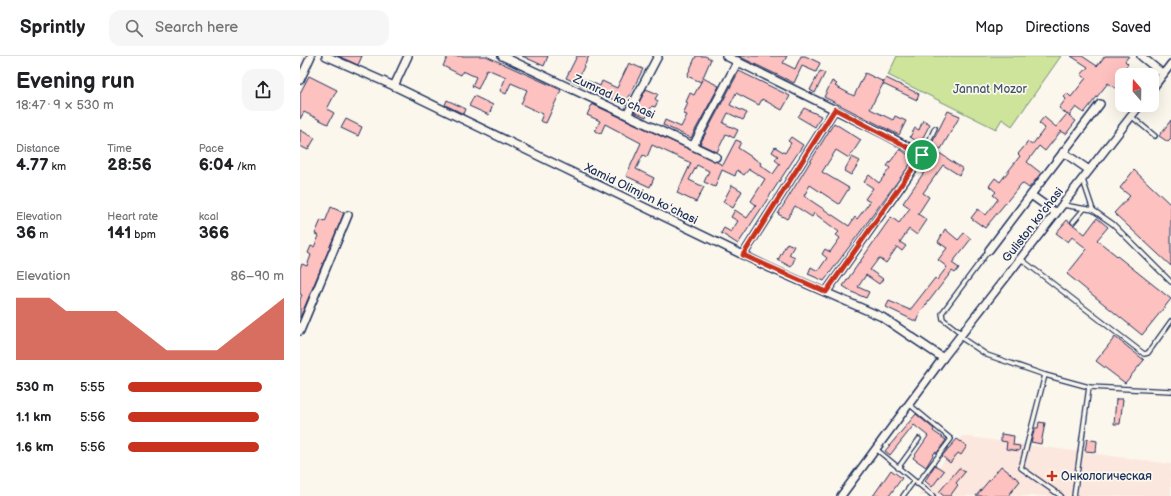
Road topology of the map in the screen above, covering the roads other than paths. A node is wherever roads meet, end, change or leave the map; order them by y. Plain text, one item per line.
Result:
1 (311, 56) edge
2 (326, 56) edge
3 (408, 56) edge
4 (502, 56) edge
5 (658, 56) edge
6 (726, 56) edge
7 (1141, 56) edge
8 (738, 61) junction
9 (1171, 64) edge
10 (1163, 74) junction
11 (1159, 79) edge
12 (300, 80) edge
13 (394, 86) junction
14 (1100, 104) dead end
15 (835, 109) junction
16 (1134, 112) edge
17 (627, 115) junction
18 (1131, 116) junction
19 (935, 128) dead end
20 (1155, 136) dead end
21 (693, 146) junction
22 (1063, 152) junction
23 (922, 155) junction
24 (716, 157) dead end
25 (1089, 170) junction
26 (1083, 179) junction
27 (1032, 195) junction
28 (1062, 205) junction
29 (1084, 209) junction
30 (1093, 210) junction
31 (1056, 213) junction
32 (348, 215) dead end
33 (1073, 222) dead end
34 (989, 250) joint
35 (743, 255) junction
36 (1020, 259) junction
37 (1171, 282) edge
38 (826, 292) junction
39 (1171, 321) edge
40 (300, 331) edge
41 (961, 335) junction
42 (943, 358) junction
43 (1045, 375) junction
44 (1089, 387) junction
45 (1171, 391) edge
46 (910, 405) junction
47 (919, 439) dead end
48 (875, 448) junction
49 (898, 468) junction
50 (916, 483) junction
51 (840, 496) edge
52 (903, 496) edge
53 (933, 496) edge
54 (1061, 496) edge
55 (1074, 496) edge

1 - 12 street
2 - 13 street, Xamid Olimjon koʻchasi
3 - 13 street
4 - 17 street, Zumrad koʻchasi
5 - 17 street
6 - 8 street
7 - 10 street
8 - 15 street
8 - 21 street
9 - 10 street
10 - 11 street
13 - 35 street, Xamid Olimjon koʻchasi
14 - 22 street
15 - 23 street
15 - 35 street
16 - 18 street, Guliston ko'chasi
17 - 21 street, Zumrad koʻchasi
18 - 20 lane
18 - 25 street, Guliston ko'chasi
19 - 23 lane
21 - 24 street, Zumrad koʻchasi
22 - 25 street
22 - 27 street
23 - 38 street
25 - 26 street, Guliston ko'chasi
26 - 28 street, Guliston ko'chasi
26 - 30 lane
27 - 31 street
27 - 34 street
28 - 29 lane
28 - 31 street, Guliston ko'chasi
29 - 30 lane
29 - 33 lane
30 - 37 lane
31 - 36 street, Guliston ko'chasi
32 - 40 street
34 - 41 lane
35 - 38 street, Xamid Olimjon koʻchasi
36 - 39 lane
36 - 41 street, Guliston ko'chasi
38 - 42 street, Xamid Olimjon koʻchasi
41 - 42 street, Guliston ko'chasi
41 - 43 lane
42 - 46 street, Guliston ko'chasi
43 - 44 lane
43 - 54 lane
44 - 45 lane
44 - 55 lane
46 - 48 street, Guliston ko'chasi
46 - 50 lane
47 - 49 lane
48 - 49 lane
48 - 51 street, Guliston ko'chasi
49 - 50 lane
50 - 52 lane
50 - 53 lane

